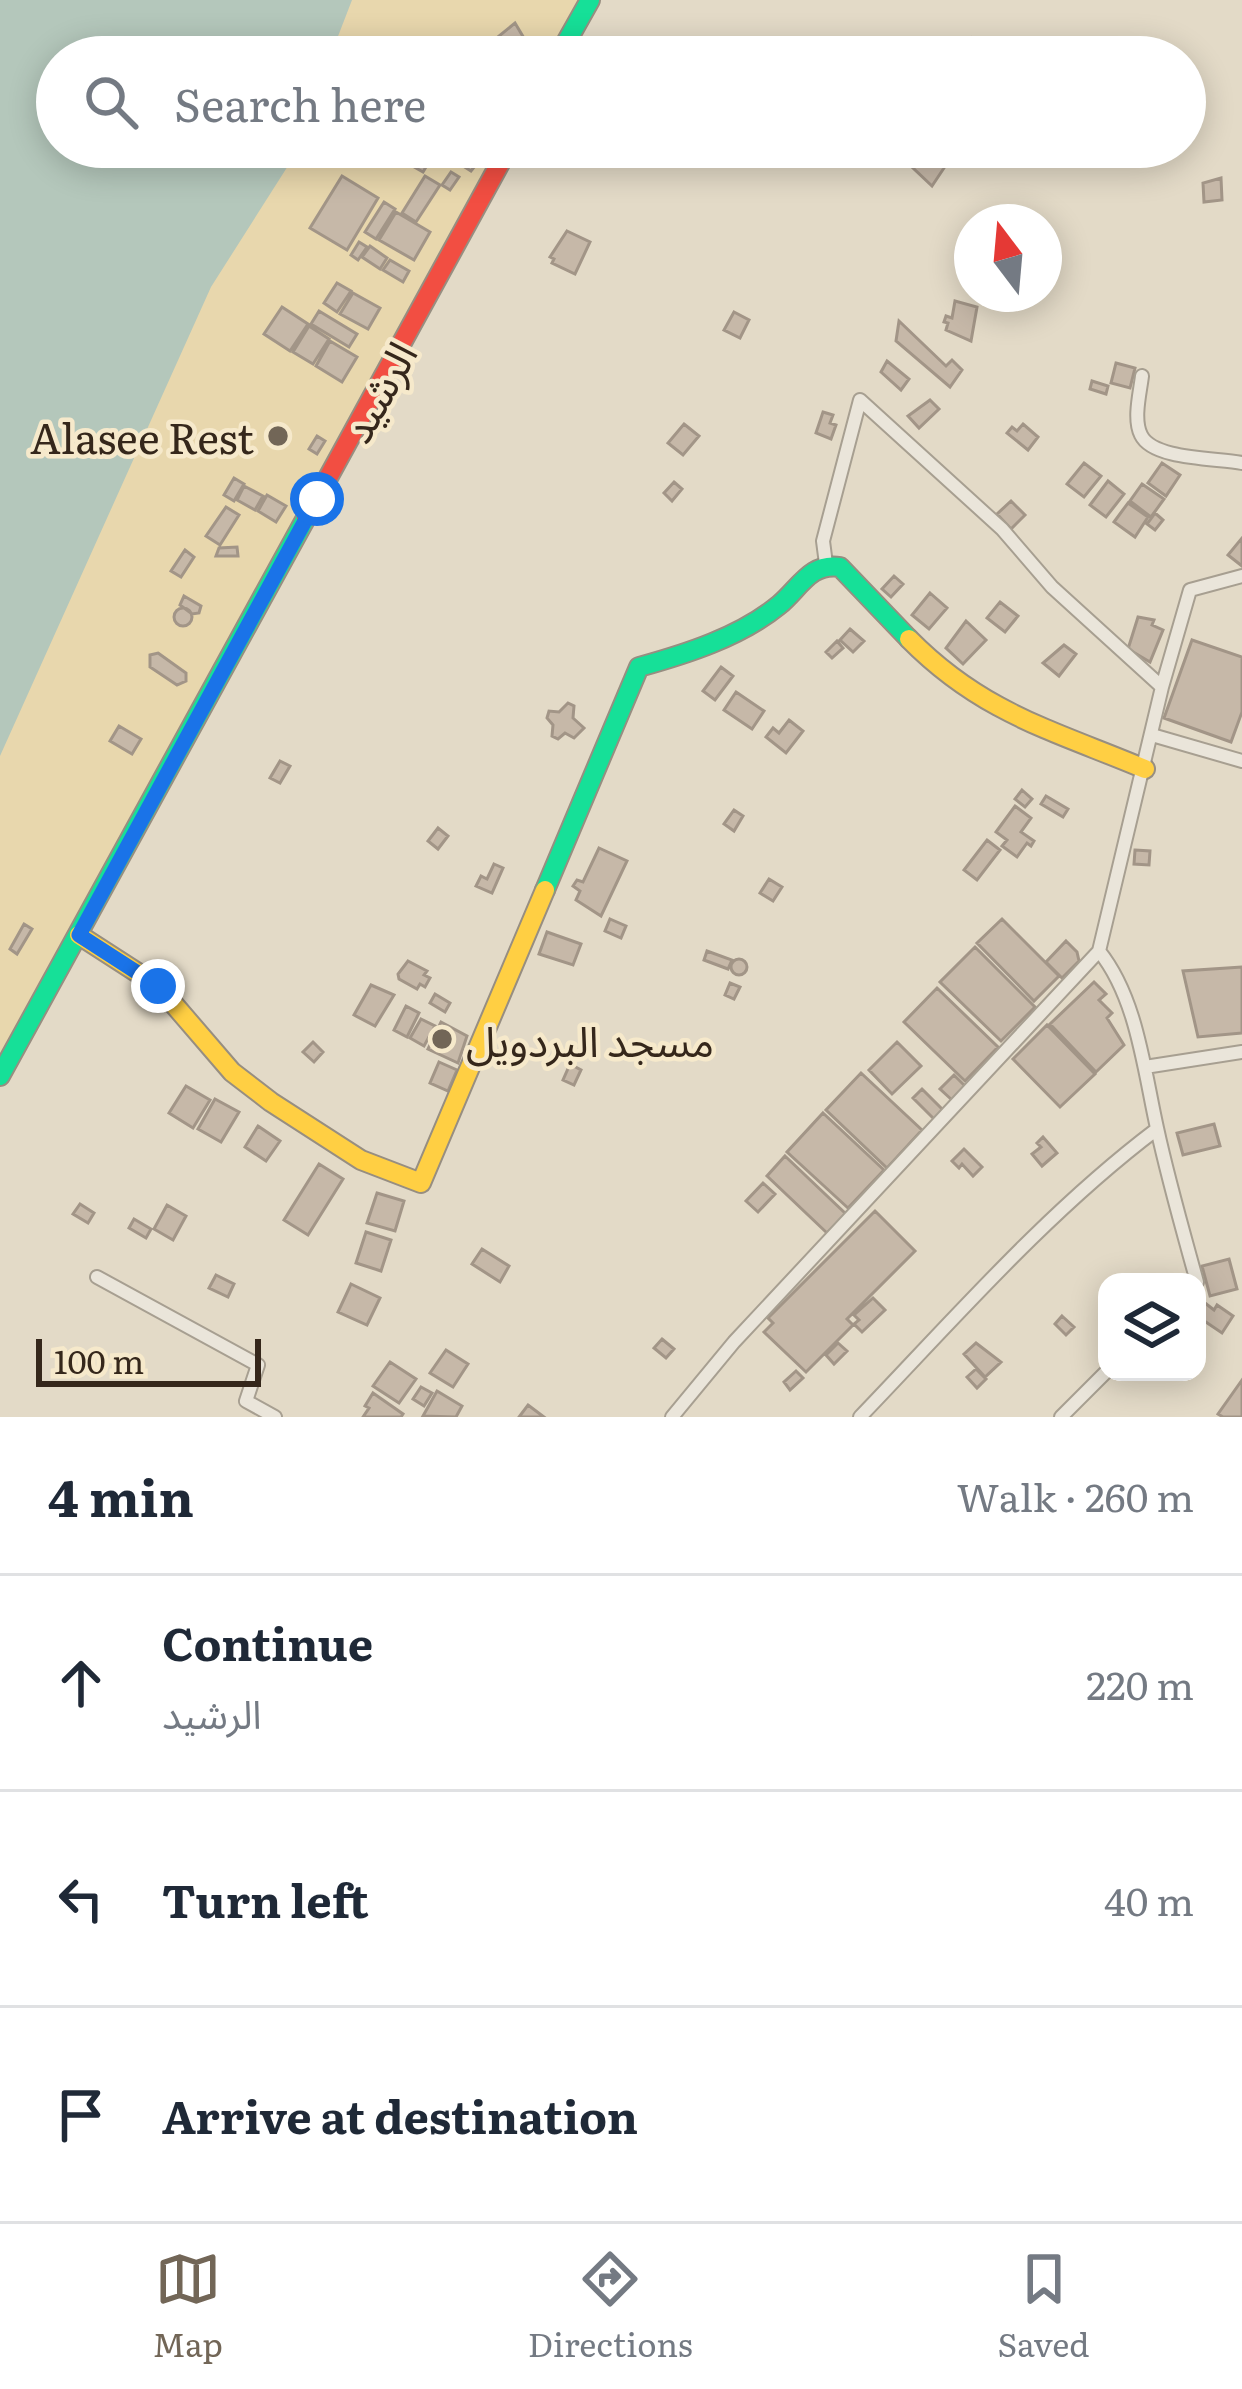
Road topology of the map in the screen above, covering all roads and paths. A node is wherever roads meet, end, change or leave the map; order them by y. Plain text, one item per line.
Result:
1 (590, 0) edge
2 (570, 36) edge
3 (498, 168) edge
4 (1142, 376) dead end
5 (1242, 463) edge
6 (826, 564) junction
7 (1242, 576) edge
8 (1162, 687) junction
9 (1153, 736) junction
10 (1242, 761) edge
11 (1145, 769) junction
12 (79, 935) junction
13 (1099, 951) junction
14 (1242, 1052) edge
15 (1145, 1067) junction
16 (0, 1076) edge
17 (1157, 1129) junction
18 (1194, 1273) edge
19 (97, 1277) dead end
20 (1098, 1380) edge
21 (275, 1417) edge
22 (672, 1417) edge
23 (860, 1417) edge
24 (1060, 1417) edge

1 - 2 street
3 - 12 street, الرشيد
4 - 5 street
6 - 8 street
6 - 11 street
6 - 12 street
7 - 8 street
8 - 9 street
9 - 10 street
9 - 11 street
11 - 13 street
12 - 16 street, الرشيد
13 - 15 street
13 - 22 street
14 - 15 street
15 - 17 street
17 - 18 street
17 - 23 street
19 - 21 street
20 - 24 street

